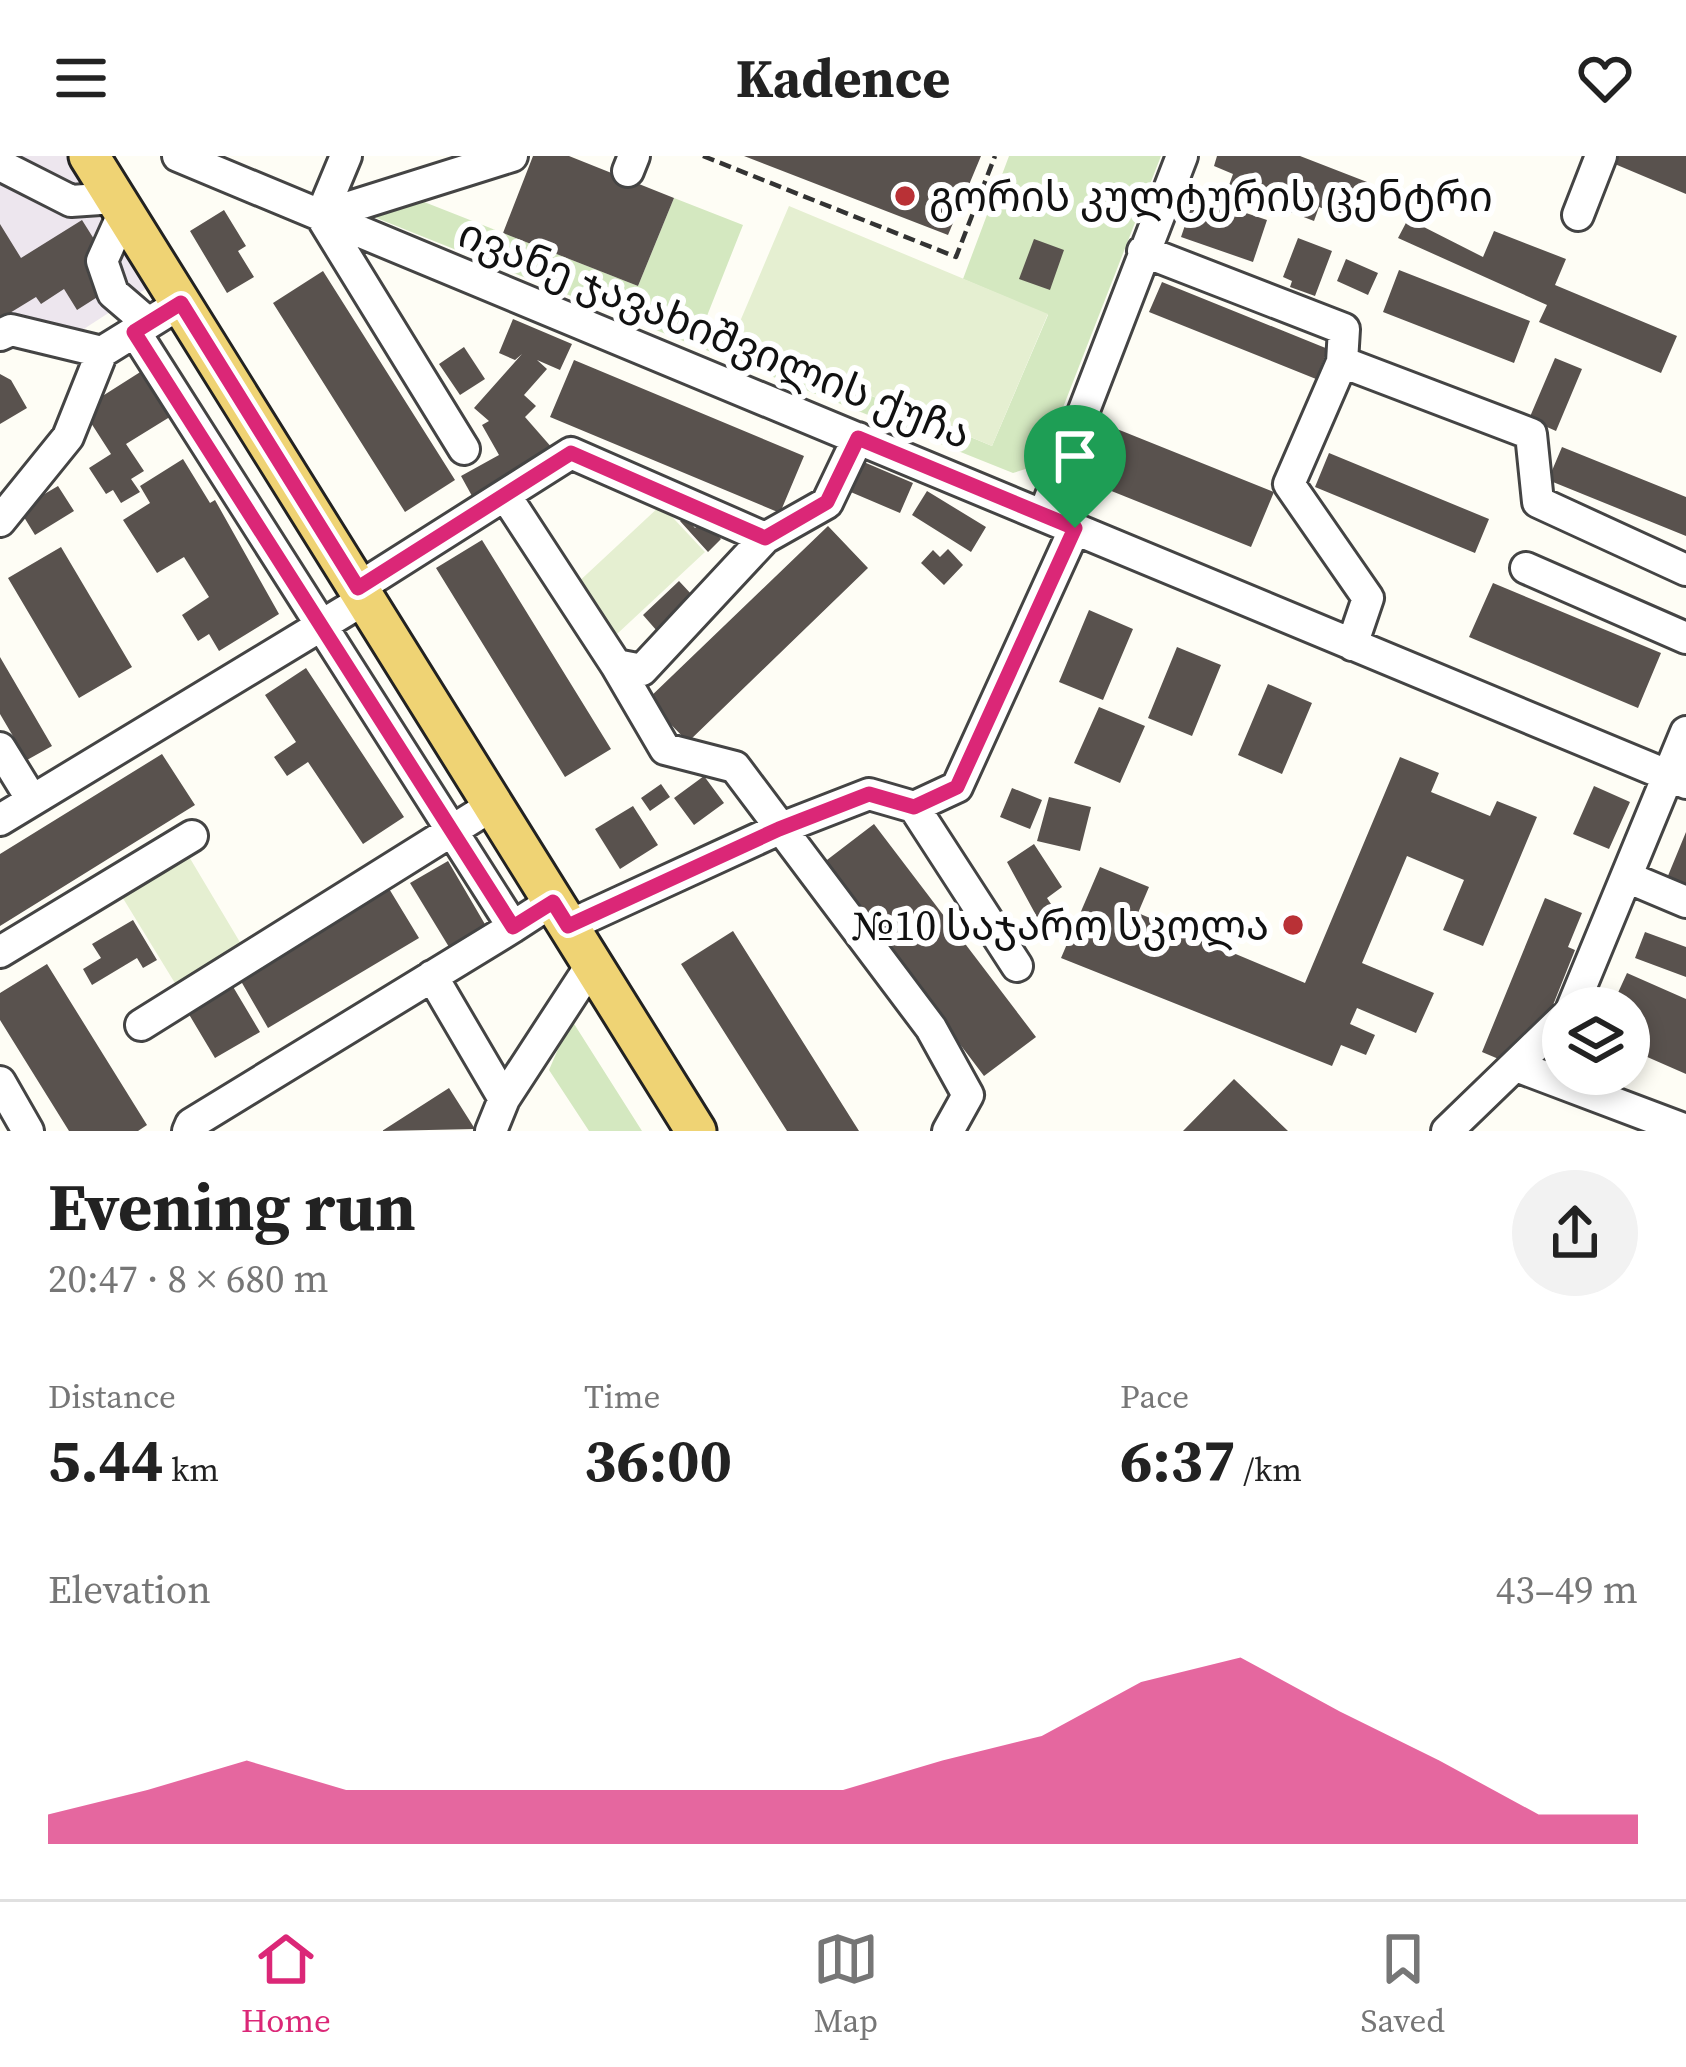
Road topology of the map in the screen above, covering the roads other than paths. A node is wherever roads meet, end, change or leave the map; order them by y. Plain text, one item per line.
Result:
1 (89, 156) edge
2 (178, 156) edge
3 (346, 156) edge
4 (512, 156) edge
5 (1182, 156) edge
6 (1601, 156) edge
7 (0, 165) edge
8 (119, 205) junction
9 (1578, 215) dead end
10 (320, 216) junction
11 (1143, 251) junction
12 (155, 320) junction
13 (0, 335) edge
14 (102, 352) junction
15 (1342, 362) junction
16 (858, 438) junction
17 (464, 449) dead end
18 (507, 498) junction
19 (1044, 514) junction
20 (0, 521) edge
21 (1075, 528) junction
22 (765, 538) junction
23 (1526, 568) dead end
24 (1686, 570) edge
25 (361, 594) junction
26 (321, 626) junction
27 (1686, 638) edge
28 (1352, 645) junction
29 (616, 665) junction
30 (1686, 732) edge
31 (0, 748) edge
32 (1677, 779) edge
33 (32, 800) junction
34 (493, 805) junction
35 (914, 807) junction
36 (0, 820) edge
37 (779, 829) junction
38 (452, 831) junction
39 (192, 836) dead end
40 (1629, 878) junction
41 (1686, 902) edge
42 (561, 914) junction
43 (513, 927) junction
44 (0, 952) edge
45 (592, 964) junction
46 (1017, 966) dead end
47 (432, 976) junction
48 (1581, 987) edge
49 (141, 1025) dead end
50 (1542, 1042) edge
51 (1519, 1067) junction
52 (0, 1082) edge
53 (504, 1099) junction
54 (1686, 1130) edge
55 (28, 1131) edge
56 (188, 1131) edge
57 (491, 1131) edge
58 (696, 1131) edge
59 (948, 1131) edge
60 (1447, 1131) edge

1 - 8 main road
2 - 10 street, ივანე ჯავახიშვილის ქუჩა
3 - 10 street
4 - 10 street
5 - 11 street
6 - 9 street
7 - 8 street
8 - 12 main road
10 - 16 street, ივანე ჯავახიშვილის ქუჩა
10 - 17 street
11 - 15 street
11 - 19 street
12 - 14 street
12 - 25 main road
12 - 26 street
13 - 14 street
14 - 20 street
15 - 24 street
15 - 28 street
16 - 19 street, ივანე ჯავახიშვილის ქუჩა
16 - 22 street
18 - 22 street
18 - 25 street
18 - 29 street
19 - 21 street, ივანე ჯავახიშვილის ქუჩა
21 - 28 street, ივანე ჯავახიშვილის ქუჩა
21 - 35 street
22 - 29 street
23 - 27 street
25 - 26 street
25 - 34 main road
26 - 33 street
26 - 38 street
28 - 32 street, ივანე ჯავახიშვილის ქუჩა
29 - 37 street
30 - 32 street
31 - 33 street
32 - 40 street
33 - 36 street
34 - 38 street
34 - 42 main road
35 - 37 street
35 - 46 street
37 - 42 street
37 - 59 street
38 - 43 street
38 - 49 street
39 - 44 street
40 - 41 street
40 - 48 street
42 - 43 street
42 - 45 main road
43 - 47 street
45 - 53 street
45 - 58 main road
47 - 53 street
47 - 56 street
50 - 51 street
51 - 54 street
51 - 60 street
52 - 55 street
53 - 57 street

